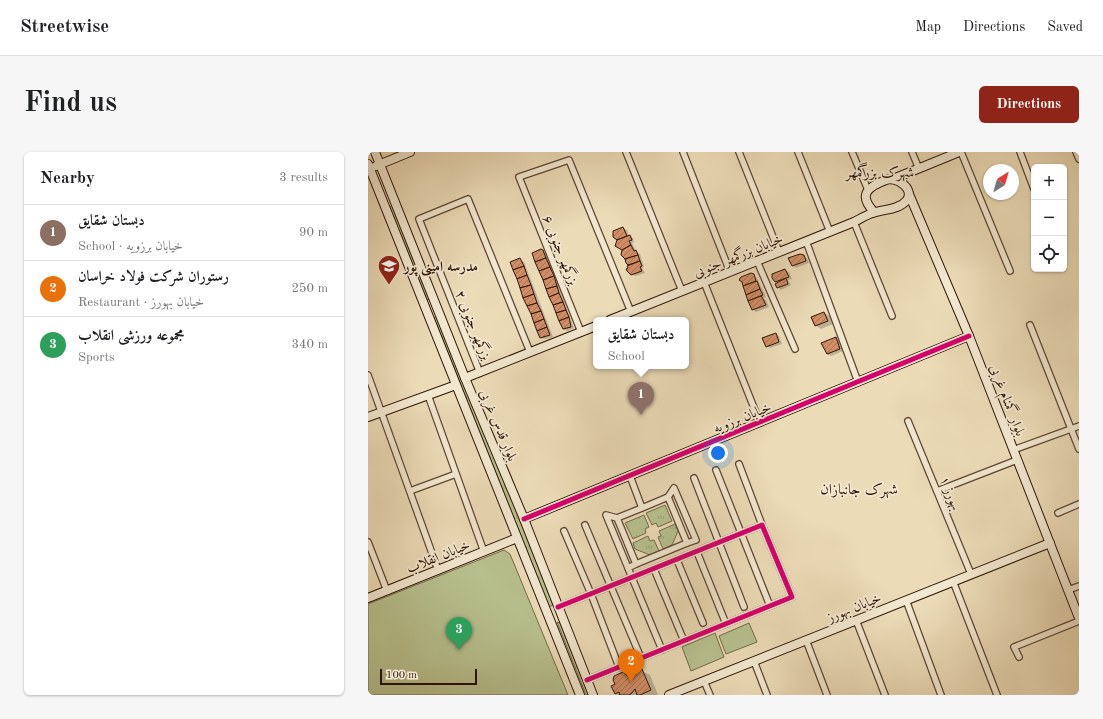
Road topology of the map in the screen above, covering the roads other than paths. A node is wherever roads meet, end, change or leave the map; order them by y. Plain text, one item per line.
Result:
1 (375, 152) edge
2 (410, 152) edge
3 (626, 152) edge
4 (683, 152) edge
5 (739, 152) edge
6 (798, 152) edge
7 (852, 152) edge
8 (912, 152) edge
9 (960, 152) edge
10 (1020, 152) edge
11 (1076, 152) edge
12 (1079, 159) edge
13 (380, 165) junction
14 (369, 168) edge
15 (919, 169) junction
16 (893, 179) junction
17 (1031, 181) edge
18 (868, 190) junction
19 (908, 191) junction
20 (874, 212) junction
21 (854, 222) junction
22 (830, 232) junction
23 (806, 241) junction
24 (779, 252) junction
25 (757, 261) junction
26 (1010, 271) dead end
27 (730, 272) junction
28 (704, 282) junction
29 (682, 291) junction
30 (437, 306) junction
31 (426, 310) junction
32 (631, 312) junction
33 (892, 316) dead end
34 (618, 317) edge
35 (1030, 325) dead end
36 (593, 327) edge
37 (581, 332) junction
38 (969, 336) junction
39 (795, 349) dead end
40 (530, 352) junction
41 (480, 373) junction
42 (368, 376) edge
43 (465, 378) junction
44 (858, 382) junction
45 (456, 385) junction
46 (428, 396) junction
47 (381, 412) junction
48 (368, 417) edge
49 (908, 421) dead end
50 (760, 423) junction
51 (1079, 426) edge
52 (1071, 429) junction
53 (1079, 449) edge
54 (1013, 450) junction
55 (1017, 460) junction
56 (739, 464) dead end
57 (716, 470) dead end
58 (456, 474) junction
59 (630, 476) junction
60 (694, 478) dead end
61 (410, 491) junction
62 (937, 491) junction
63 (668, 497) junction
64 (1079, 504) edge
65 (642, 508) junction
66 (1058, 513) dead end
67 (617, 518) junction
68 (524, 520) junction
69 (585, 525) dead end
70 (762, 525) junction
71 (564, 531) dead end
72 (741, 534) junction
73 (517, 538) junction
74 (368, 542) edge
75 (688, 543) junction
76 (719, 543) junction
77 (1050, 543) junction
78 (484, 552) junction
79 (697, 552) junction
80 (677, 560) junction
81 (636, 564) junction
82 (628, 568) junction
83 (654, 569) junction
84 (438, 570) junction
85 (971, 574) junction
86 (632, 578) junction
87 (953, 581) junction
88 (611, 586) junction
89 (1079, 586) edge
90 (1068, 590) junction
91 (387, 591) junction
92 (591, 594) junction
93 (368, 598) edge
94 (906, 600) junction
95 (770, 606) junction
96 (744, 607) dead end
97 (559, 610) junction
98 (549, 618) junction
99 (856, 620) junction
100 (1079, 620) edge
101 (703, 623) dead end
102 (726, 624) junction
103 (806, 640) junction
104 (684, 641) junction
105 (662, 650) junction
106 (1019, 657) dead end
107 (641, 658) junction
108 (754, 661) junction
109 (619, 667) junction
110 (587, 680) junction
111 (704, 681) junction
112 (580, 695) edge
113 (593, 695) edge
114 (669, 695) edge
115 (710, 695) edge
116 (767, 695) edge
117 (827, 695) edge
118 (885, 695) edge
119 (941, 695) edge
120 (997, 695) edge

1 - 13 main road, بلوار قدس غربی
2 - 13 main road
3 - 29 street
4 - 27 street
5 - 24 street
6 - 22 street
7 - 18 street
8 - 15 street
9 - 15 main road
9 - 26 street
10 - 17 street
11 - 12 street
13 - 14 main road
13 - 30 main road, بلوار قدس غربی
14 - 31 main road, بلوار قدس غربی
15 - 16 main road
15 - 19 main road
16 - 18 main road
16 - 19 main road
18 - 20 main road
19 - 20 main road
19 - 38 main road, بلوار گمنام غربی
20 - 21 main road, خیابان بزرگمهر جنوبی
21 - 22 main road, خیابان بزرگمهر جنوبی
21 - 33 street
22 - 23 main road, خیابان بزرگمهر جنوبی
23 - 24 main road, خیابان بزرگمهر جنوبی
23 - 44 street
24 - 25 main road, خیابان بزرگمهر جنوبی
25 - 27 main road, خیابان بزرگمهر جنوبی
25 - 39 street
27 - 28 main road, خیابان بزرگمهر جنوبی
28 - 29 main road, خیابان بزرگمهر جنوبی
28 - 50 street
29 - 32 main road, خیابان بزرگمهر جنوبی
30 - 31 main road
30 - 43 main road, بلوار قدس غربی
31 - 45 main road, بلوار قدس غربی
32 - 34 main road, خیابان بزرگمهر جنوبی
32 - 37 street, بزرگمهر جنوبی ۶
35 - 52 street
36 - 37 main road
37 - 40 main road
38 - 44 main road, خیابان برزویه
38 - 54 main road, بلوار گمنام غربی
40 - 41 main road
40 - 41 street, بزرگمهر جنوبی ۲
41 - 43 main road
42 - 47 street
43 - 68 main road, بلوار قدس غربی
44 - 50 main road, خیابان برزویه
45 - 46 main road
45 - 73 main road, بلوار قدس غربی
46 - 47 main road
46 - 58 street
47 - 48 main road
47 - 61 street
49 - 62 street, بهورز ۱
50 - 59 main road, خیابان برزویه
51 - 52 street
52 - 53 street
52 - 54 street
54 - 55 main road, بلوار گمنام غربی
55 - 62 street
55 - 77 main road, بلوار گمنام غربی
56 - 70 street
57 - 72 street
58 - 61 street
58 - 78 street
59 - 65 street
59 - 68 main road, خیابان برزویه
60 - 76 street
61 - 84 street
62 - 85 street, بهورز ۱
63 - 65 street
63 - 75 street
63 - 75 street
64 - 66 street
65 - 67 street
67 - 81 street
67 - 82 street
68 - 97 main road, بلوار قدس غربی
69 - 88 street
70 - 72 street
70 - 95 street
71 - 92 street
72 - 76 street
72 - 95 street
73 - 78 main road, خیابان انقلاب
73 - 98 main road, بلوار قدس غربی
74 - 91 street
75 - 81 street
76 - 79 street
76 - 96 street
77 - 85 main road, خیابان بهورز
77 - 90 main road, بلوار گمنام غربی
78 - 84 main road, خیابان انقلاب
79 - 80 street
79 - 102 street
80 - 83 street
80 - 101 street
81 - 82 street
82 - 86 street
83 - 86 street
83 - 104 street
84 - 91 main road, خیابان انقلاب
85 - 87 main road, خیابان بهورز
86 - 88 street
86 - 105 street
87 - 94 main road, خیابان بهورز
87 - 120 street
88 - 92 street
88 - 107 street
89 - 90 street
90 - 100 main road, بلوار گمنام غربی
91 - 93 main road, خیابان انقلاب
92 - 97 street
92 - 109 street
94 - 99 main road, خیابان بهورز
94 - 119 street
95 - 102 street
97 - 98 main road
97 - 110 main road, بلوار قدس غربی
98 - 112 main road, بلوار قدس غربی
99 - 103 main road, خیابان بهورز
99 - 118 street
100 - 106 street
102 - 104 street
103 - 108 main road, خیابان بهورز
103 - 117 street
104 - 105 street
105 - 107 street
107 - 109 street
108 - 111 main road, خیابان بهورز
108 - 116 street
109 - 110 street
110 - 113 main road, بلوار قدس غربی
111 - 114 main road, خیابان بهورز
111 - 115 street

